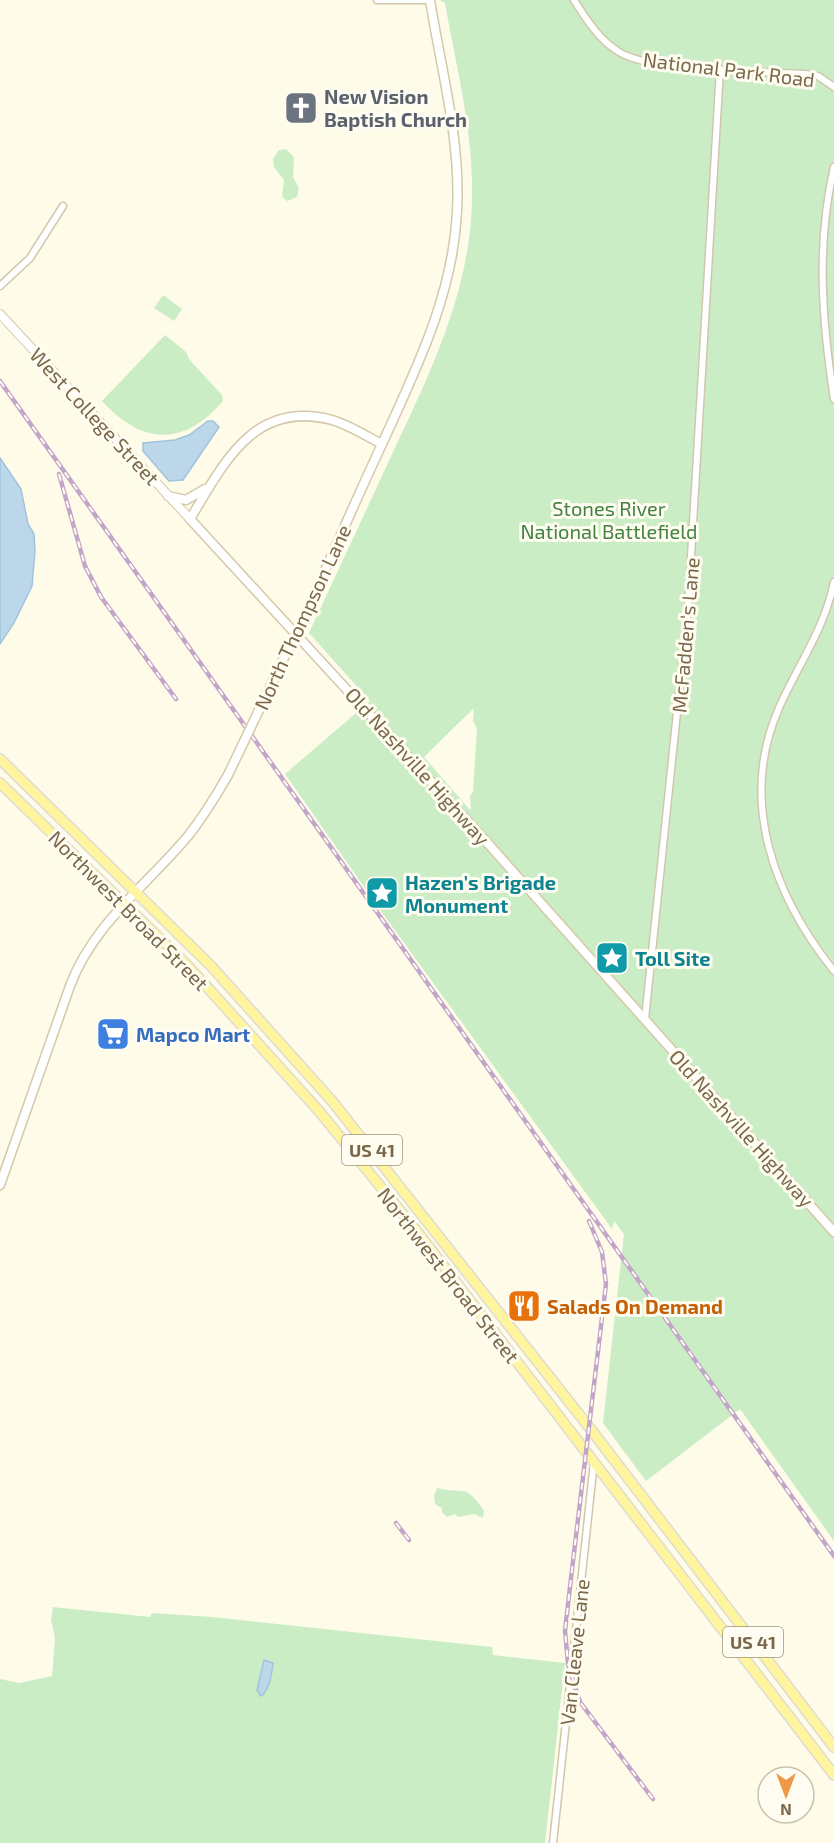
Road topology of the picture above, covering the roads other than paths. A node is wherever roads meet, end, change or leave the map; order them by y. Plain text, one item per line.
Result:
1 (377, 0) edge
2 (429, 0) edge
3 (574, 0) edge
4 (720, 69) junction
5 (834, 87) edge
6 (834, 167) edge
7 (63, 206) dead end
8 (0, 286) edge
9 (0, 314) edge
10 (834, 399) edge
11 (382, 444) junction
12 (210, 485) junction
13 (168, 496) junction
14 (190, 519) junction
15 (834, 582) edge
16 (0, 759) edge
17 (0, 783) edge
18 (135, 890) junction
19 (125, 904) junction
20 (834, 971) edge
21 (645, 1019) junction
22 (285, 1048) junction
23 (273, 1060) junction
24 (332, 1101) junction
25 (319, 1111) junction
26 (0, 1185) edge
27 (401, 1186) junction
28 (388, 1196) junction
29 (834, 1232) edge
30 (459, 1261) junction
31 (447, 1270) junction
32 (540, 1365) junction
33 (528, 1375) junction
34 (606, 1450) junction
35 (594, 1462) junction
36 (704, 1576) junction
37 (689, 1586) junction
38 (803, 1707) junction
39 (790, 1717) junction
40 (834, 1748) edge
41 (834, 1775) edge
42 (553, 1843) edge

1 - 2 street
2 - 11 main road, North Thompson Lane
3 - 4 street, National Park Road
4 - 5 street, National Park Road
4 - 21 street, McFadden's Lane
6 - 10 street
7 - 8 street
9 - 13 street, West College Street
11 - 12 main road
11 - 18 main road, North Thompson Lane, bridge
12 - 13 main road
12 - 14 main road
13 - 14 street, West College Street
14 - 21 main road, Old Nashville Highway
15 - 20 street
16 - 18 main road, Northwest Broad Street / US 41
17 - 19 main road, Northwest Broad Street / US 41
18 - 19 main road, North Thompson Lane
18 - 22 main road, Northwest Broad Street / US 41
19 - 23 main road, Northwest Broad Street / US 41
19 - 26 main road, North Thompson Lane
21 - 29 main road, Old Nashville Highway
22 - 23 main road
22 - 24 main road, Northwest Broad Street / US 41
23 - 25 main road, Northwest Broad Street / US 41
24 - 25 main road
24 - 27 main road, Northwest Broad Street / US 41
25 - 28 main road, Northwest Broad Street / US 41
27 - 28 main road
27 - 30 main road, Northwest Broad Street / US 41
28 - 31 main road, Northwest Broad Street / US 41
30 - 31 main road
30 - 32 main road, Northwest Broad Street / US 41
31 - 33 main road, Northwest Broad Street / US 41
32 - 33 main road
32 - 34 main road, Northwest Broad Street / US 41
33 - 35 main road, Northwest Broad Street / US 41
34 - 35 main road
34 - 36 main road, Northwest Broad Street / US 41
35 - 37 main road, Northwest Broad Street / US 41
35 - 42 street, Van Cleave Lane
36 - 37 main road
36 - 38 main road, Northwest Broad Street / US 41
37 - 39 main road, Northwest Broad Street / US 41
38 - 39 main road
38 - 40 main road, Northwest Broad Street / US 41
39 - 41 main road, Northwest Broad Street / US 41

